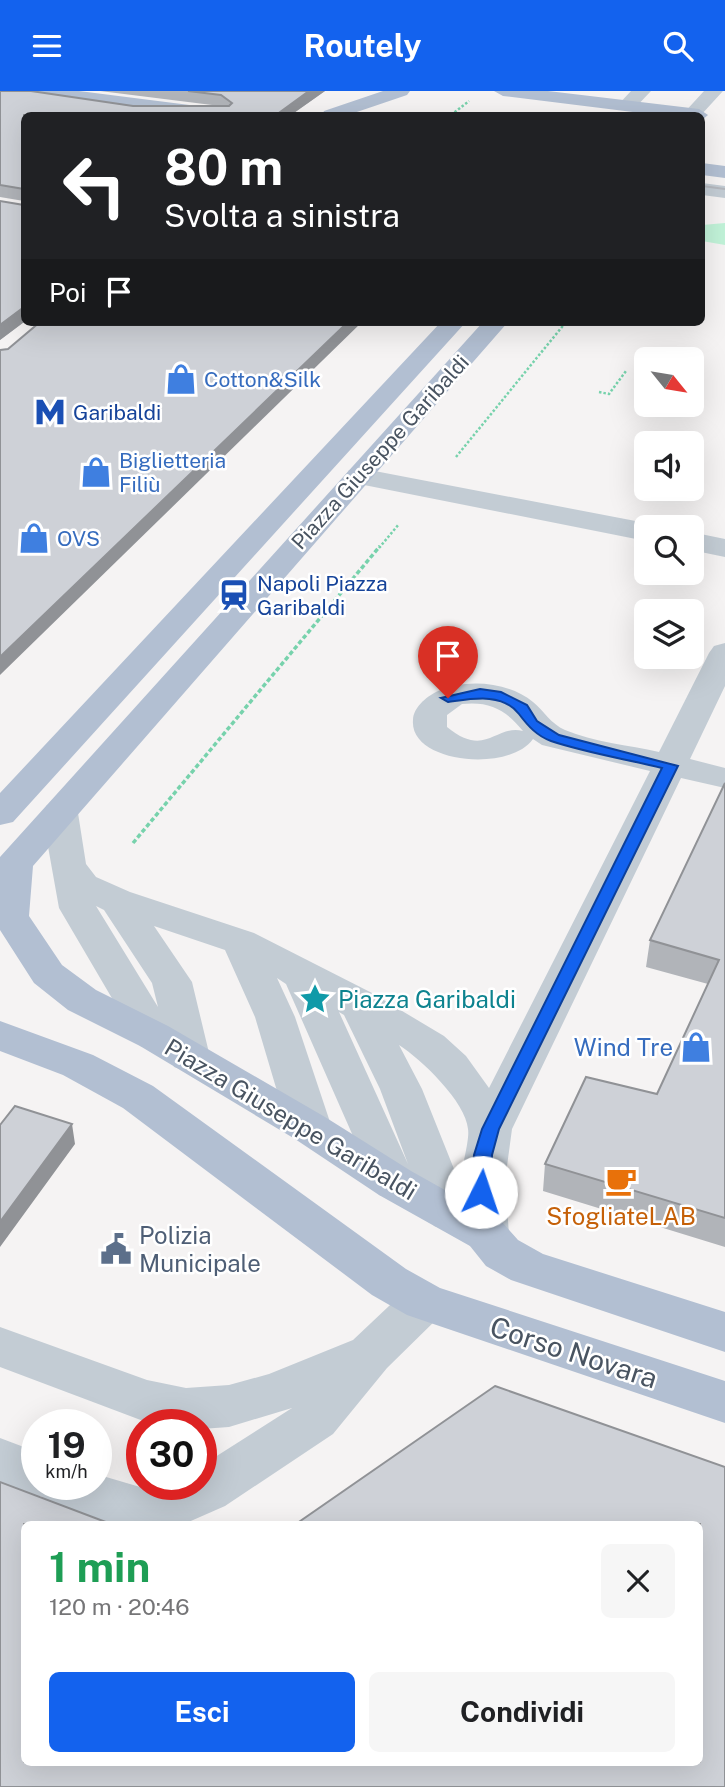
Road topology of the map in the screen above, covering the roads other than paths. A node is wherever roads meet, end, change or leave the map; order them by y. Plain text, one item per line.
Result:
1 (37, 91) edge
2 (148, 91) edge
3 (401, 91) edge
4 (503, 91) edge
5 (642, 91) edge
6 (714, 91) edge
7 (13, 93) edge
8 (373, 102) edge
9 (128, 103) junction
10 (626, 106) junction
11 (151, 112) edge
12 (198, 112) edge
13 (341, 112) edge
14 (669, 112) edge
15 (694, 112) edge
16 (705, 170) edge
17 (705, 174) edge
18 (725, 174) edge
19 (705, 189) edge
20 (725, 192) edge
21 (450, 326) edge
22 (492, 326) edge
23 (359, 476) junction
24 (634, 530) edge
25 (704, 544) edge
26 (725, 548) edge
27 (725, 653) edge
28 (516, 739) dead end
29 (670, 766) junction
30 (725, 778) edge
31 (60, 813) junction
32 (0, 814) edge
33 (68, 865) junction
34 (7, 873) edge
35 (117, 901) junction
36 (240, 942) junction
37 (301, 972) junction
38 (358, 1003) junction
39 (0, 1035) edge
40 (154, 1036) junction
41 (189, 1057) junction
42 (310, 1128) junction
43 (491, 1129) junction
44 (395, 1183) junction
45 (468, 1224) junction
46 (424, 1302) junction
47 (725, 1332) edge
48 (0, 1347) edge
49 (370, 1354) junction
50 (725, 1402) edge
51 (0, 1460) edge
52 (21, 1469) edge
53 (102, 1500) edge

1 - 9 main road
2 - 9 street
3 - 8 main road
4 - 10 main road
5 - 10 street
6 - 15 street
7 - 11 street
8 - 13 main road
9 - 12 main road
10 - 14 main road
16 - 18 main road
17 - 18 main road
19 - 20 street
21 - 32 main road, Piazza Giuseppe Garibaldi
22 - 23 main road, Piazza Giuseppe Garibaldi
23 - 24 street
23 - 31 main road, Piazza Giuseppe Garibaldi
25 - 26 street
27 - 29 street
28 - 29 street
29 - 30 street
29 - 43 street
31 - 33 street
31 - 34 main road, Piazza Giuseppe Garibaldi
33 - 35 street
33 - 40 street
34 - 40 main road, Piazza Giuseppe Garibaldi
35 - 36 street
35 - 41 street
36 - 37 street
36 - 42 street
37 - 38 street
37 - 44 street
38 - 43 street
38 - 45 street
39 - 46 main road
40 - 41 main road, Piazza Giuseppe Garibaldi
41 - 42 main road, Piazza Giuseppe Garibaldi
42 - 44 main road, Piazza Giuseppe Garibaldi
43 - 45 street
44 - 45 main road, Piazza Giuseppe Garibaldi
45 - 47 main road
46 - 49 street
46 - 50 main road, Corso Novara
48 - 49 street
49 - 53 street
51 - 52 street

